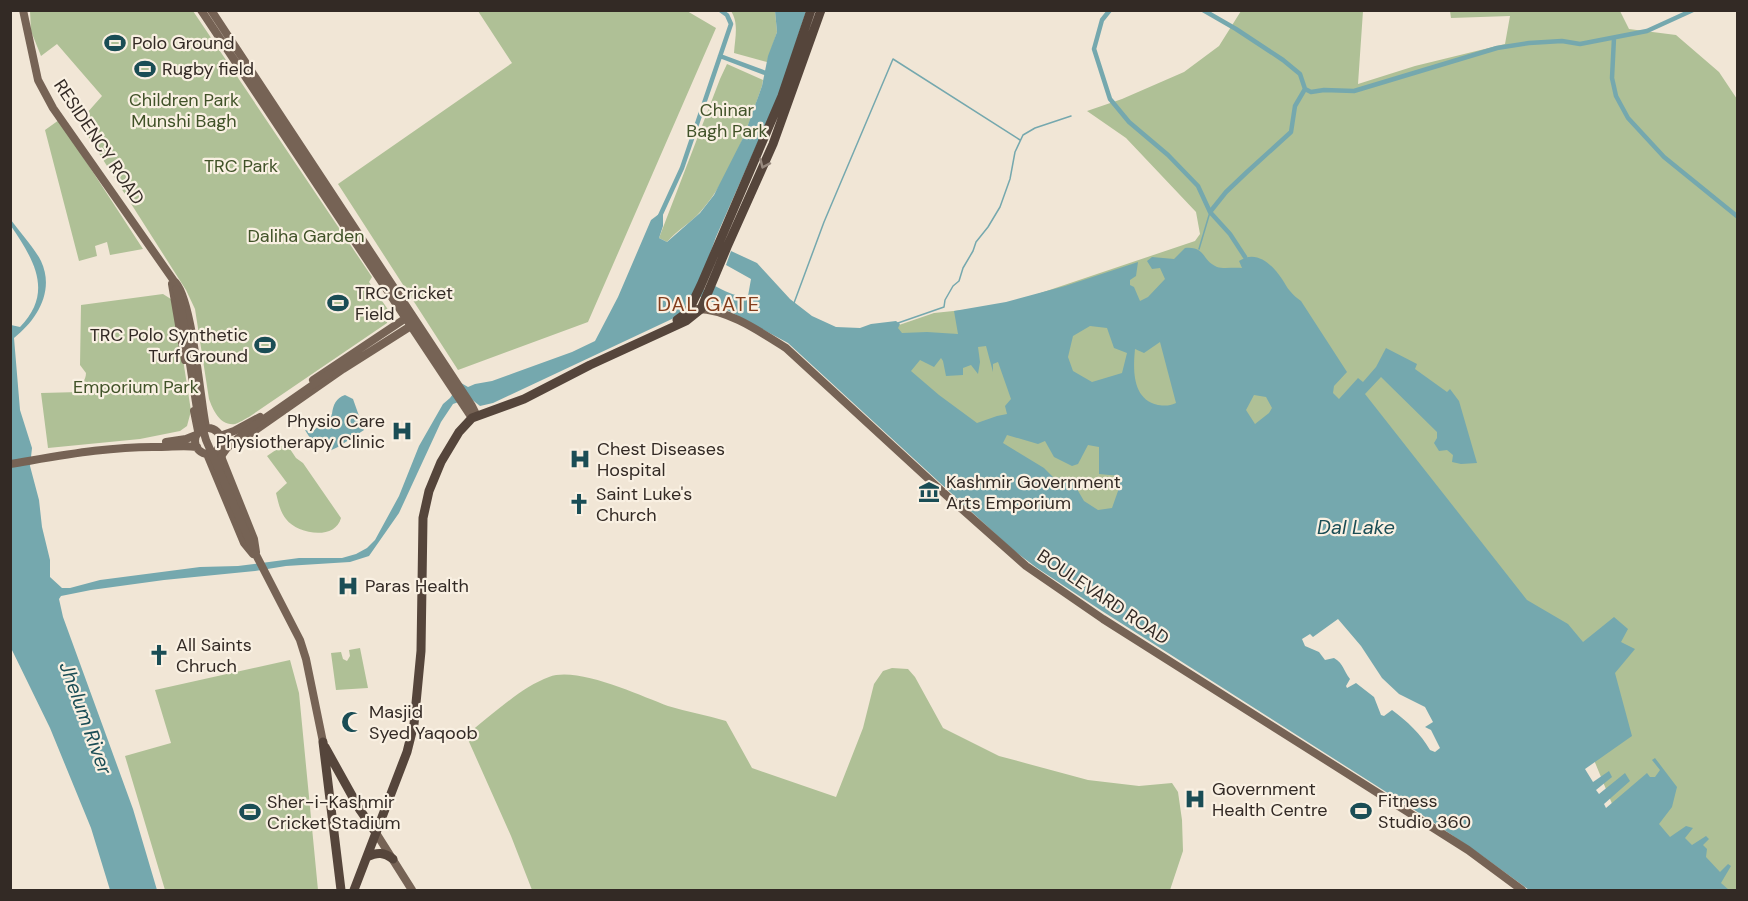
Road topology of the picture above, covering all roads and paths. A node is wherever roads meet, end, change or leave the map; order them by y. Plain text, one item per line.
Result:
1 (23, 10) edge
2 (201, 10) edge
3 (210, 10) edge
4 (811, 10) edge
5 (821, 10) edge
6 (743, 201) junction
7 (175, 285) junction
8 (397, 304) junction
9 (700, 304) junction
10 (412, 320) junction
11 (394, 327) junction
12 (336, 369) junction
13 (542, 387) junction
14 (472, 412) junction
15 (200, 431) junction
16 (220, 443) junction
17 (151, 446) junction
18 (197, 447) junction
19 (207, 454) junction
20 (10, 464) edge
21 (219, 469) junction
22 (256, 555) junction
23 (322, 742) junction
24 (386, 809) junction
25 (363, 815) junction
26 (376, 833) junction
27 (367, 856) junction
28 (393, 859) junction
29 (341, 891) edge
30 (354, 891) edge
31 (412, 891) edge
32 (1522, 891) edge

1 - 7 main road, RESIDENCY ROAD
2 - 8 main road
3 - 10 main road
4 - 6 highway
5 -> 6 highway
6 - 9 highway
6 - 9 highway
7 - 15 main road, RESIDENCY ROAD
7 - 21 main road, bridge
8 - 10 main road
8 - 11 main road
9 - 13 highway
9 - 13 highway
9 - 32 main road, BOULEVARD ROAD
10 - 11 main road
10 - 12 main road
10 - 14 main road
11 - 12 main road
12 - 16 main road
12 - 21 main road, bridge
13 - 14 highway
14 - 24 highway
15 - 16 main road
15 - 17 main road
15 - 18 main road
16 - 19 main road
16 - 22 main road
17 - 18 main road
17 - 20 main road
18 - 19 main road
19 - 22 main road
21 - 22 main road, bridge
22 - 23 main road
23 - 25 highway
23 - 29 highway
24 - 25 highway
24 - 26 highway
25 - 26 highway
26 - 27 highway
26 - 28 main road
27 - 28 highway
27 - 30 highway
28 - 31 main road

